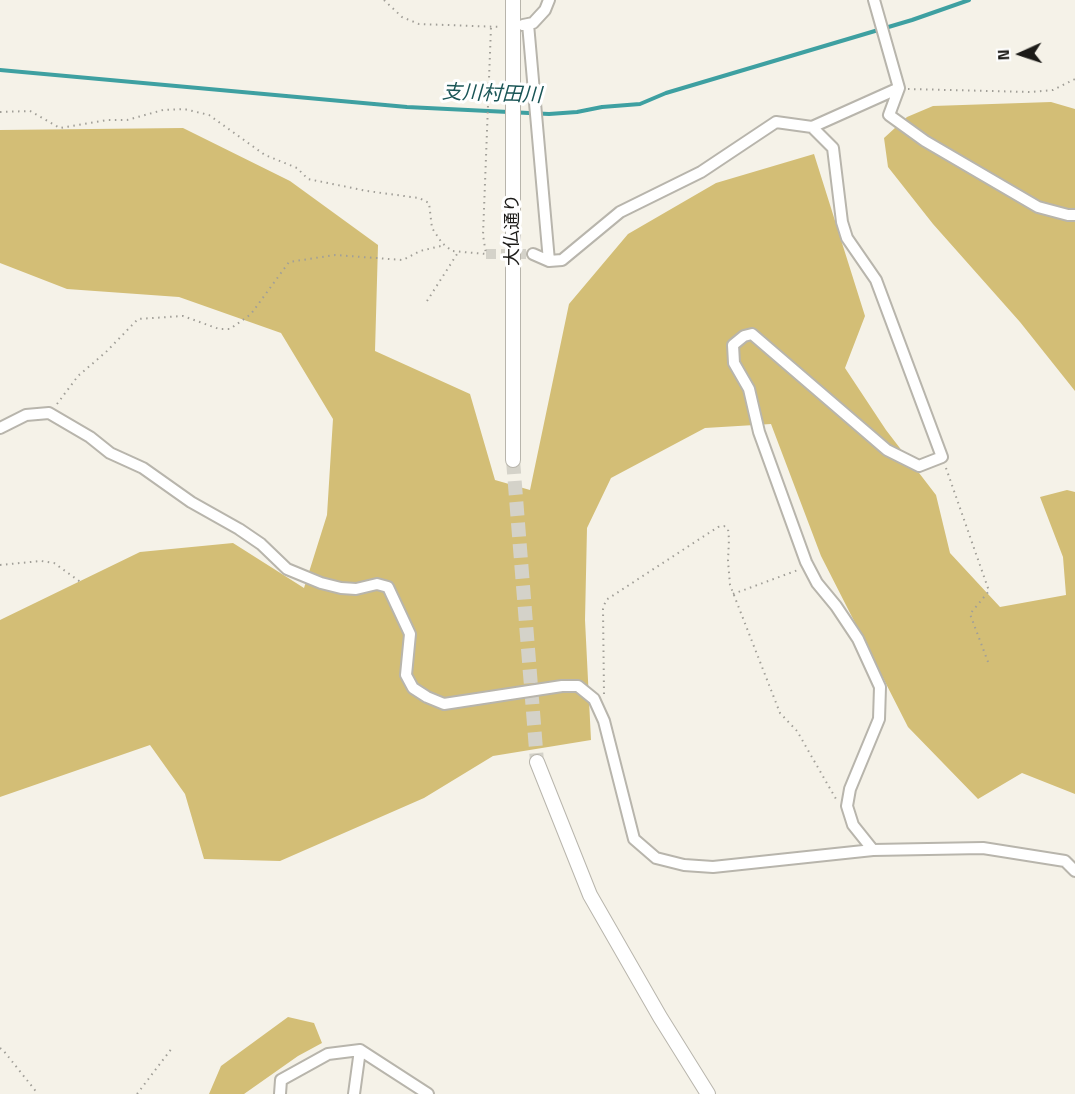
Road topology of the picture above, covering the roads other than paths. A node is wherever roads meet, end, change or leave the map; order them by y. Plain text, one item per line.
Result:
1 (513, 0) edge
2 (549, 0) edge
3 (874, 0) edge
4 (528, 24) junction
5 (513, 28) junction
6 (899, 88) junction
7 (812, 127) junction
8 (1075, 214) edge
9 (532, 254) tunnel mouth
10 (549, 261) junction
11 (0, 428) edge
12 (513, 460) tunnel mouth
13 (537, 762) tunnel mouth
14 (873, 850) junction
15 (1075, 854) edge
16 (1065, 861) junction
17 (1075, 871) edge
18 (360, 1050) junction
19 (280, 1094) edge
20 (354, 1094) edge
21 (428, 1094) edge
22 (708, 1094) edge

1 - 5 street, 大仏通り
2 - 4 street
3 - 6 street
4 - 5 street
4 - 10 street
5 - 12 street, 大仏通り
6 - 7 street
6 - 8 street
7 - 10 street
7 - 14 street
9 - 10 street
11 - 14 street
13 - 22 street
14 - 16 street
15 - 16 street
16 - 17 street
18 - 19 street
18 - 20 street
18 - 21 street

